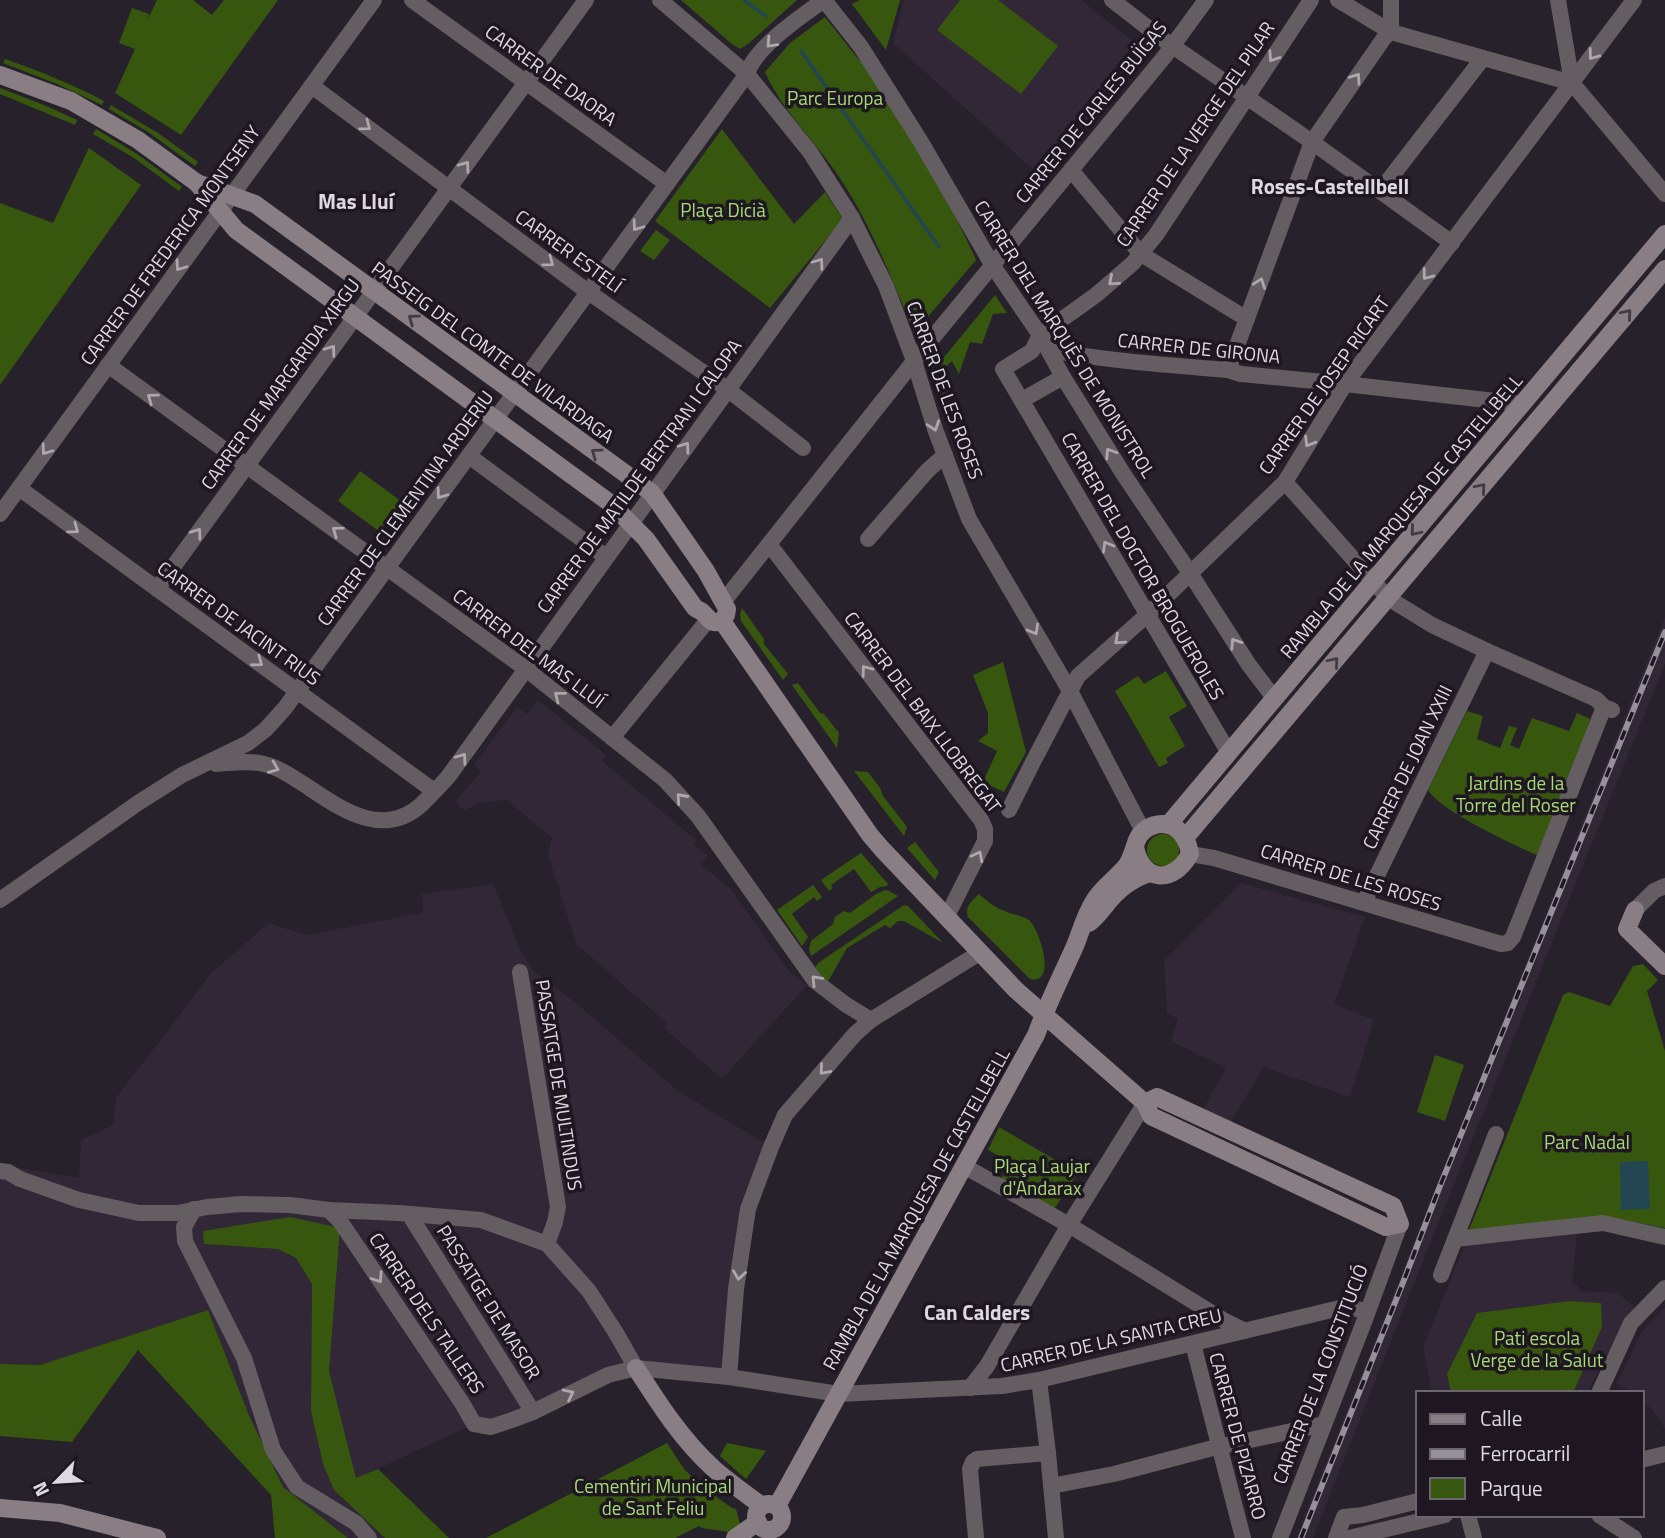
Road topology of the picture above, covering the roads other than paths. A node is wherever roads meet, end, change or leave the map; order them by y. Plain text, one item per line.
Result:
1 (374, 0) edge
2 (412, 0) edge
3 (586, 0) edge
4 (660, 0) edge
5 (824, 0) edge
6 (1112, 0) edge
7 (1206, 0) edge
8 (1311, 0) edge
9 (1338, 0) edge
10 (1391, 0) edge
11 (1558, 0) edge
12 (1634, 0) edge
13 (1391, 32) junction
14 (1173, 45) junction
15 (1483, 58) junction
16 (747, 74) junction
17 (0, 75) edge
18 (526, 83) junction
19 (1572, 83) junction
20 (312, 86) junction
21 (1247, 96) junction
22 (1312, 142) junction
23 (1071, 170) junction
24 (197, 183) junction
25 (667, 184) junction
26 (449, 188) junction
27 (1381, 190) junction
28 (1665, 194) edge
29 (232, 196) junction
30 (220, 211) junction
31 (852, 218) junction
32 (1665, 234) edge
33 (1451, 243) junction
34 (1141, 254) junction
35 (993, 266) junction
36 (1665, 269) edge
37 (374, 291) junction
38 (589, 292) junction
39 (355, 317) junction
40 (1247, 319) junction
41 (1040, 335) junction
42 (1049, 350) junction
43 (914, 361) junction
44 (108, 365) junction
45 (1228, 370) junction
46 (1063, 377) junction
47 (1345, 384) junction
48 (727, 389) junction
49 (514, 393) junction
50 (1022, 400) junction
51 (1522, 404) junction
52 (496, 419) junction
53 (803, 449) dead end
54 (945, 455) junction
55 (468, 456) junction
56 (246, 465) junction
57 (1285, 482) junction
58 (19, 488) junction
59 (652, 493) junction
60 (0, 514) edge
61 (631, 523) junction
62 (868, 539) dead end
63 (769, 544) junction
64 (606, 557) junction
65 (387, 568) junction
66 (1190, 573) junction
67 (744, 575) junction
68 (710, 578) junction
69 (1373, 581) junction
70 (156, 589) junction
71 (1388, 597) junction
72 (723, 602) junction
73 (1147, 615) junction
74 (711, 618) junction
75 (1488, 651) junction
76 (526, 669) junction
77 (298, 691) junction
78 (1070, 691) junction
79 (1274, 698) junction
80 (612, 738) junction
81 (1228, 753) junction
82 (207, 764) junction
83 (434, 791) junction
84 (1009, 810) dead end
85 (1168, 825) junction
86 (1139, 839) junction
87 (1188, 846) junction
88 (1150, 873) junction
89 (1665, 886) edge
90 (0, 900) edge
91 (1364, 902) junction
92 (1635, 910) joint
93 (947, 916) junction
94 (1083, 928) junction
95 (981, 953) junction
96 (1665, 966) edge
97 (520, 972) dead end
98 (1043, 1015) junction
99 (871, 1020) junction
100 (1145, 1103) junction
101 (1496, 1134) dead end
102 (964, 1166) junction
103 (0, 1171) edge
104 (194, 1209) junction
105 (409, 1214) junction
106 (335, 1216) junction
107 (1399, 1224) joint
108 (1069, 1225) junction
109 (1665, 1237) edge
110 (1455, 1239) junction
111 (547, 1244) junction
112 (1441, 1275) dead end
113 (1665, 1288) edge
114 (1367, 1312) junction
115 (1245, 1331) junction
116 (1193, 1344) junction
117 (643, 1369) junction
118 (985, 1370) junction
119 (729, 1377) junction
120 (1039, 1380) junction
121 (1002, 1387) junction
122 (970, 1388) junction
123 (1600, 1391) edge
124 (839, 1394) junction
125 (533, 1412) junction
126 (1324, 1424) junction
127 (1220, 1448) junction
128 (1048, 1453) junction
129 (1665, 1454) edge
130 (1645, 1459) dead end
131 (1051, 1486) junction
132 (1416, 1502) edge
133 (0, 1508) edge
134 (1437, 1517) edge
135 (1469, 1517) edge
136 (1601, 1517) edge
137 (770, 1524) edge
138 (157, 1538) edge
139 (369, 1538) edge
140 (735, 1538) edge
141 (976, 1538) edge
142 (1056, 1538) edge
143 (1243, 1538) edge
144 (1280, 1538) edge
145 (1336, 1538) edge
146 (1349, 1538) edge
147 (1474, 1538) edge
148 (1634, 1538) edge

1 - 20 street, CARRER DE FREDERICA MONTSENY
2 - 18 street, CARRER DE DAORA
3 - 18 street, CARRER DE MARGARIDA XIRGU
4 - 16 street, CARRER DE LES ROSES
5 -> 16 street, CARRER DE CLEMENTINA ARDERIU
5 - 35 street, CARRER DEL MARQUÈS DE MONISTROL
6 - 14 street
7 - 14 street, CARRER DE CARLES BUÏGAS
8 -> 21 street, CARRER DE LA VERGE DEL PILAR
9 - 13 street
10 - 13 street
11 - 19 street
12 -> 19 street, CARRER DE JOSEP RICART
13 - 15 street
22 -> 13 street
14 - 21 street
14 - 23 street, CARRER DE CARLES BUÏGAS
15 - 19 street
15 - 27 street
16 - 25 street, CARRER DE CLEMENTINA ARDERIU
16 - 31 street, CARRER DE LES ROSES
17 - 24 street, PASSEIG DEL COMTE DE VILARDAGA
18 - 25 street, CARRER DE DAORA
26 -> 18 street, CARRER DE MARGARIDA XIRGU
19 - 28 street
19 - 33 street, CARRER DE JOSEP RICART
20 -> 26 street, CARRER ESTELÍ
20 - 29 street, CARRER DE FREDERICA MONTSENY
21 - 22 street
21 - 34 street, CARRER DE LA VERGE DEL PILAR
22 - 27 street
40 -> 22 street
23 - 34 street
23 - 35 street, CARRER DE CARLES BUÏGAS
24 - 29 street, PASSEIG DEL COMTE DE VILARDAGA
24 - 30 street, PASSEIG DEL COMTE DE VILARDAGA
25 -> 38 street, CARRER DE CLEMENTINA ARDERIU
26 - 37 street, CARRER DE MARGARIDA XIRGU
26 -> 38 street, CARRER ESTELÍ
27 - 33 street
29 - 30 street, CARRER DE FREDERICA MONTSENY
29 - 37 street, PASSEIG DEL COMTE DE VILARDAGA
30 - 39 street, PASSEIG DEL COMTE DE VILARDAGA
30 -> 44 street, CARRER DE FREDERICA MONTSENY
31 - 43 street, CARRER DE LES ROSES
48 -> 31 street, CARRER DE MATILDE BERTRAN I CALOPA
32 - 51 street, RAMBLA DE LA MARQUESA DE CASTELLBELL
33 -> 47 street, CARRER DE JOSEP RICART
34 - 40 street
34 -> 41 street, CARRER DE LA VERGE DEL PILAR
35 - 41 street, CARRER DEL MARQUÈS DE MONISTROL
35 - 43 street, CARRER DE CARLES BUÏGAS
71 -> 36 street
37 - 39 street, CARRER DE MARGARIDA XIRGU
49 -> 37 street, PASSEIG DEL COMTE DE VILARDAGA
38 - 48 street, CARRER ESTELÍ
38 - 49 street, CARRER DE CLEMENTINA ARDERIU
39 - 52 street, PASSEIG DEL COMTE DE VILARDAGA
56 -> 39 street, CARRER DE MARGARIDA XIRGU
40 - 45 street
41 - 42 street, CARRER DEL MARQUÈS DE MONISTROL
41 - 50 street, CARRER DEL DOCTOR BROGUEROLES
42 - 45 street, CARRER DE GIRONA
42 - 46 street, CARRER DEL MARQUÈS DE MONISTROL
43 -> 54 street, CARRER DE LES ROSES
43 - 63 street, CARRER DE CARLES BUÏGAS
56 -> 44 street, CARRER DEL MAS LLUÍ
44 -> 58 street, CARRER DE FREDERICA MONTSENY
45 - 47 street, CARRER DE GIRONA
46 - 50 street
66 -> 46 street, CARRER DEL MARQUÈS DE MONISTROL
47 - 51 street, CARRER DE GIRONA
47 -> 57 street, CARRER DE JOSEP RICART
48 - 53 street, CARRER ESTELÍ
59 -> 48 street, CARRER DE MATILDE BERTRAN I CALOPA
49 - 52 street, CARRER DE CLEMENTINA ARDERIU
59 -> 49 street, PASSEIG DEL COMTE DE VILARDAGA
73 -> 50 street, CARRER DEL DOCTOR BROGUEROLES
51 -> 69 street, RAMBLA DE LA MARQUESA DE CASTELLBELL
52 - 55 street, CARRER DE CLEMENTINA ARDERIU
52 - 61 street, PASSEIG DEL COMTE DE VILARDAGA
54 - 62 street
54 -> 78 street, CARRER DE LES ROSES
55 - 64 street
55 -> 65 street, CARRER DE CLEMENTINA ARDERIU
65 -> 56 street, CARRER DEL MAS LLUÍ
70 -> 56 street, CARRER DE MARGARIDA XIRGU
57 - 66 street, CARRER DE JOSEP RICART
57 - 69 street
58 - 60 street, CARRER DE FREDERICA MONTSENY
58 -> 70 street, CARRER DE JACINT RIUS
59 - 61 street, CARRER DE MATILDE BERTRAN I CALOPA
59 - 68 street, PASSEIG DEL COMTE DE VILARDAGA
61 - 64 street, CARRER DE MATILDE BERTRAN I CALOPA
61 - 74 street, PASSEIG DEL COMTE DE VILARDAGA
63 - 67 street, CARRER DE CARLES BUÏGAS
93 -> 63 street, CARRER DEL BAIX LLOBREGAT
64 - 76 street, CARRER DE MATILDE BERTRAN I CALOPA
65 - 76 street, CARRER DEL MAS LLUÍ
65 - 77 street, CARRER DE CLEMENTINA ARDERIU
66 - 73 street, CARRER DE JOSEP RICART
79 -> 66 street, CARRER DEL MARQUÈS DE MONISTROL
67 - 68 street
67 - 72 street, CARRER DE CARLES BUÏGAS
68 - 72 street, PASSEIG DEL COMTE DE VILARDAGA
69 - 71 street
69 - 79 street, RAMBLA DE LA MARQUESA DE CASTELLBELL
70 -> 77 street, CARRER DE JACINT RIUS
71 - 75 street
87 -> 71 street
72 - 74 street
73 -> 78 street, CARRER DE JOSEP RICART
73 - 81 street, CARRER DEL DOCTOR BROGUEROLES
74 - 80 street
74 - 93 street, PASSEIG DEL COMTE DE VILARDAGA
75 - 91 street, CARRER DE JOAN XXIII
75 - 91 street, CARRER DE LES ROSES
80 -> 76 street, CARRER DEL MAS LLUÍ
83 -> 76 street, CARRER DE MATILDE BERTRAN I CALOPA
77 - 82 street, CARRER DE CLEMENTINA ARDERIU
77 - 83 street, CARRER DE JACINT RIUS
78 - 84 street, CARRER DE JOSEP RICART
78 - 86 street, CARRER DE LES ROSES
79 - 81 street, RAMBLA DE LA MARQUESA DE CASTELLBELL
99 -> 80 street, CARRER DEL MAS LLUÍ
81 - 85 street, RAMBLA DE LA MARQUESA DE CASTELLBELL
82 -> 83 street, CARRER DE MATILDE BERTRAN I CALOPA
82 - 90 street, CARRER DE CLEMENTINA ARDERIU
85 - 86 street
85 - 87 street
86 - 88 street
86 - 94 street, RAMBLA DE LA MARQUESA DE CASTELLBELL
87 - 88 street
87 - 91 street, CARRER DE LES ROSES
88 - 94 street, RAMBLA DE LA MARQUESA DE CASTELLBELL
89 - 92 street
92 - 96 street
93 - 95 street, PASSEIG DEL COMTE DE VILARDAGA
94 - 98 street, RAMBLA DE LA MARQUESA DE CASTELLBELL
95 - 98 street, PASSEIG DEL COMTE DE VILARDAGA
95 - 99 street
97 - 111 street, PASSATGE DE MULTINDUS
98 - 100 street, PASSEIG DEL COMTE DE VILARDAGA
98 - 102 street, RAMBLA DE LA MARQUESA DE CASTELLBELL
99 -> 119 street
100 - 107 street
100 - 108 street
101 - 110 street
102 - 108 street
102 - 124 street, RAMBLA DE LA MARQUESA DE CASTELLBELL
103 - 104 street
104 - 106 street
104 - 139 street
105 - 106 street
105 - 111 street
105 - 125 street, PASSATGE DE MASOR
106 -> 125 street, CARRER DELS TALLERS
107 - 114 street, CARRER DE LA CONSTITUCIÓ
108 - 115 street
108 - 118 street
109 - 110 street
110 - 112 street
111 - 117 street
113 - 123 street
114 - 115 street, CARRER DE LA SANTA CREU
114 - 126 street, CARRER DE LA CONSTITUCIÓ
115 - 116 street, CARRER DE LA SANTA CREU
116 - 120 street, CARRER DE LA SANTA CREU
116 - 127 street, CARRER DE PIZARRO
117 - 119 street, CARRER DE LA SANTA CREU
125 -> 117 street, CARRER DELS TALLERS
117 - 137 street
118 - 121 street
118 - 122 street
119 - 124 street, CARRER DE LA SANTA CREU
120 - 121 street, CARRER DE LA SANTA CREU
120 - 128 street
121 - 122 street, CARRER DE LA SANTA CREU
122 - 124 street, CARRER DE LA SANTA CREU
124 - 137 street, RAMBLA DE LA MARQUESA DE CASTELLBELL
126 - 127 street
126 - 144 street, CARRER DE LA CONSTITUCIÓ
127 - 131 street
127 - 143 street, CARRER DE PIZARRO
128 - 131 street
128 - 141 street
129 - 130 street
131 - 142 street
132 - 145 street
133 - 138 street
134 - 146 street
135 - 147 street
136 - 148 street
137 - 140 street, RAMBLA DE LA MARQUESA DE CASTELLBELL

